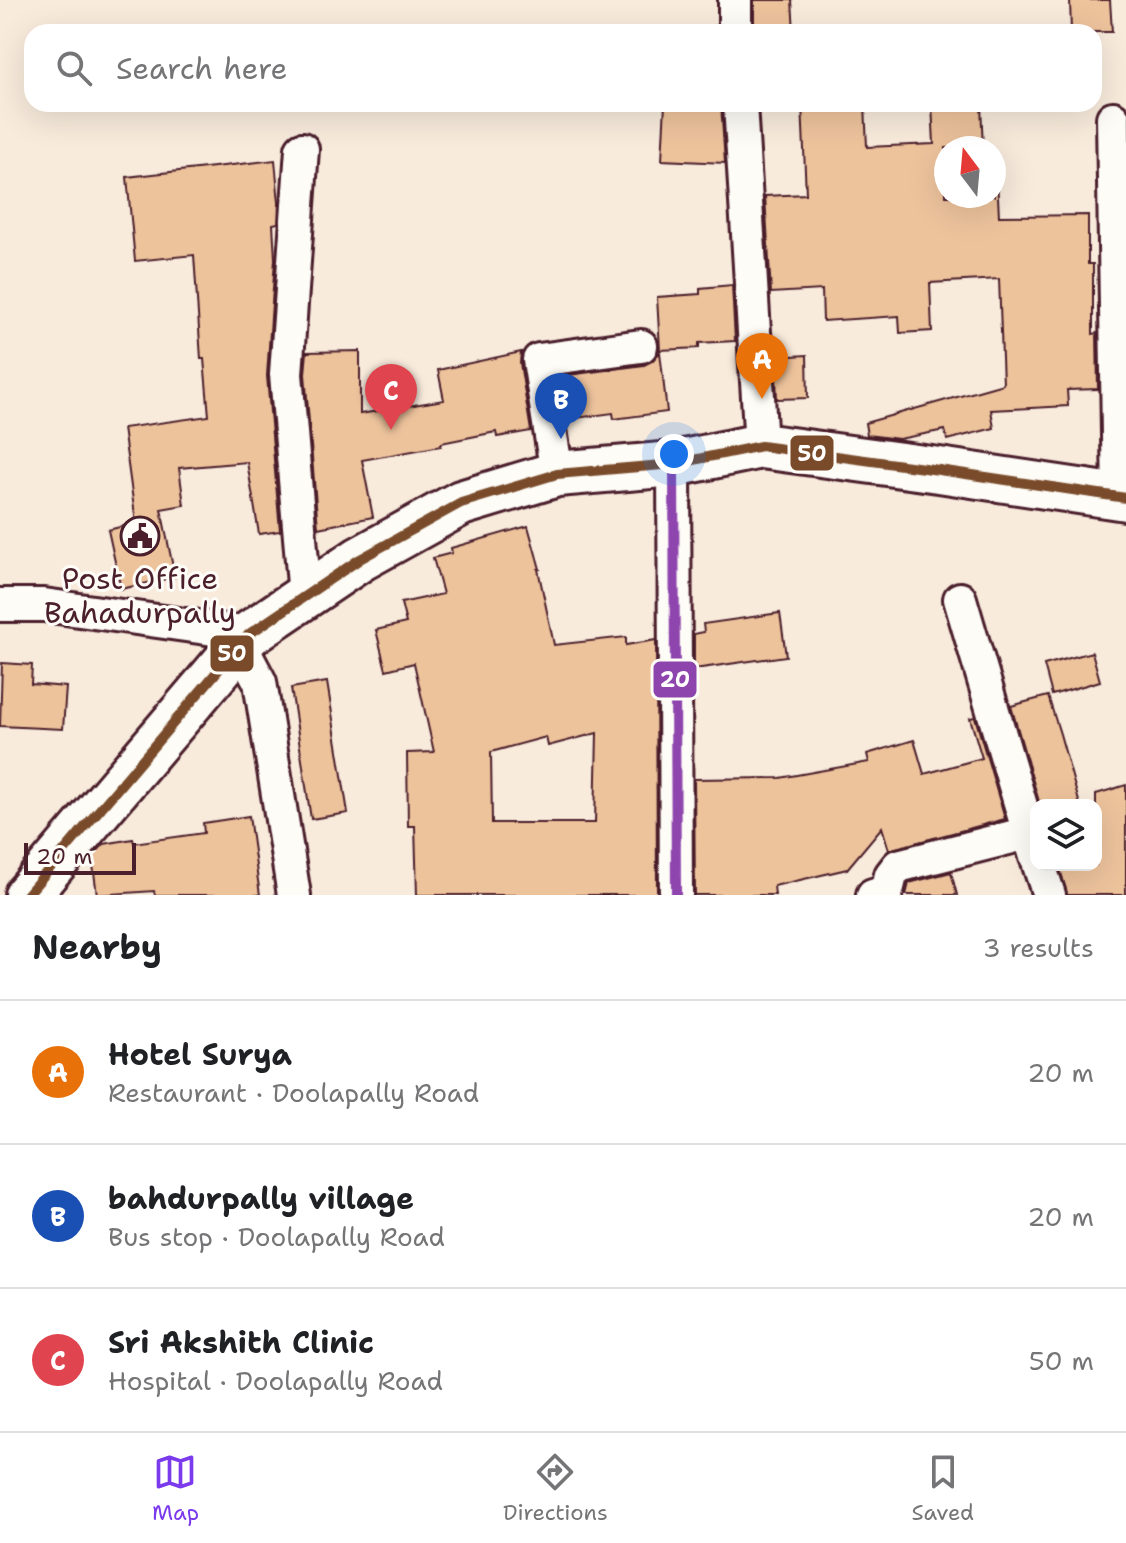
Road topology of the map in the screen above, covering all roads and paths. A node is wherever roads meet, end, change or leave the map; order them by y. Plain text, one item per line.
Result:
1 (735, 0) edge
2 (735, 24) edge
3 (740, 112) edge
4 (1113, 118) dead end
5 (302, 149) dead end
6 (641, 346) dead end
7 (761, 446) junction
8 (674, 464) junction
9 (557, 474) junction
10 (1122, 498) edge
11 (305, 596) junction
12 (960, 599) dead end
13 (0, 605) edge
14 (245, 639) junction
15 (1030, 838) edge
16 (1030, 845) edge
17 (1041, 871) edge
18 (27, 895) edge
19 (294, 895) edge
20 (676, 895) edge
21 (873, 895) edge
22 (1049, 895) edge

1 - 2 street
3 - 7 street
4 - 10 street
5 - 11 street
6 - 9 street
7 - 8 main road
7 - 10 main road
8 - 9 main road
8 - 20 street
9 - 11 main road
11 - 14 main road
12 - 15 street
13 - 14 street
14 - 18 main road
14 - 19 street
16 - 21 street
17 - 22 street

